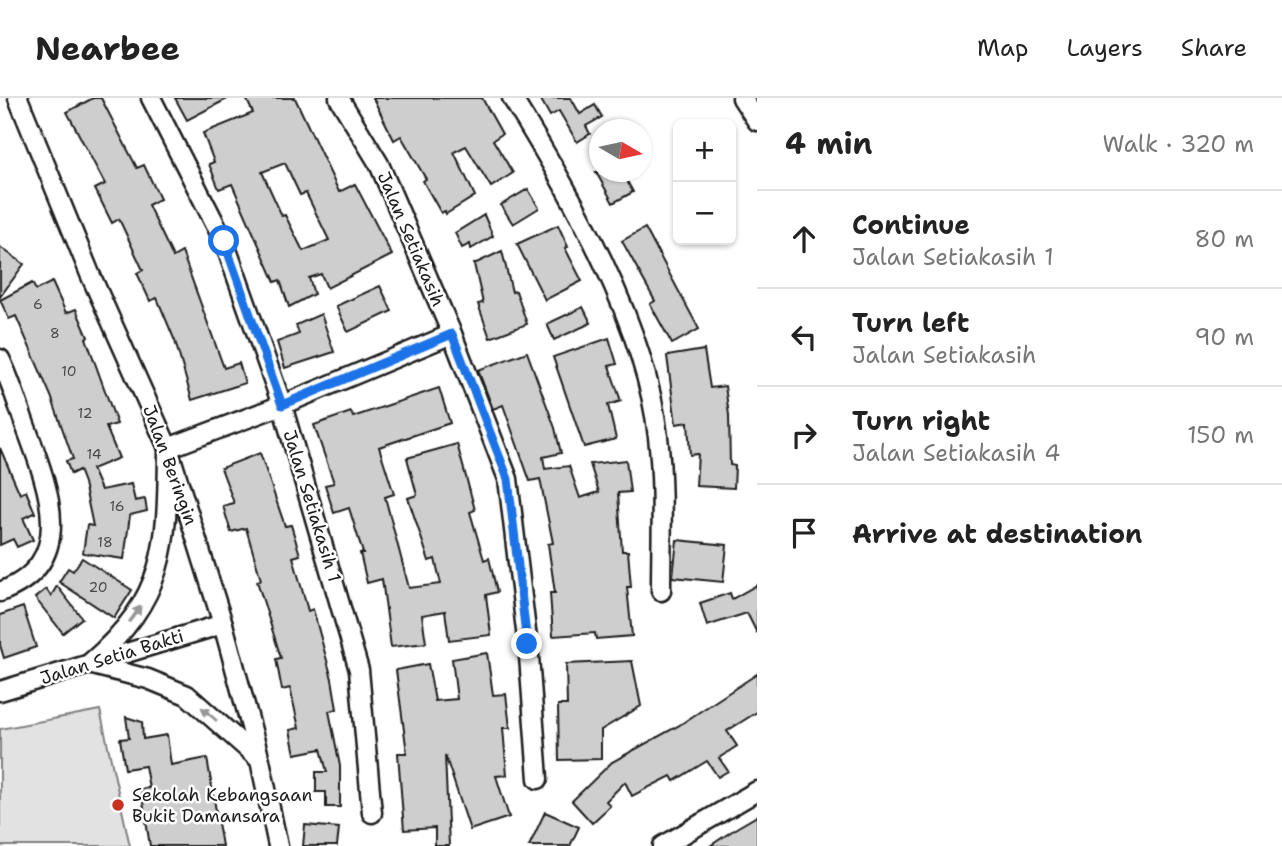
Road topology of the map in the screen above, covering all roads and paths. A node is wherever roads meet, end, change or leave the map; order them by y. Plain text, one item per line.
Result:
1 (18, 98) edge
2 (151, 98) edge
3 (339, 98) edge
4 (512, 98) edge
5 (742, 98) edge
6 (757, 121) edge
7 (452, 334) junction
8 (0, 359) edge
9 (282, 405) junction
10 (168, 448) junction
11 (661, 590) dead end
12 (0, 592) edge
13 (223, 624) junction
14 (89, 664) junction
15 (0, 691) edge
16 (260, 760) junction
17 (538, 779) dead end
18 (757, 791) edge
19 (372, 813) dead end
20 (278, 846) edge
21 (663, 846) edge

1 - 10 street, Jalan Beringin
2 - 9 street, Jalan Setiakasih 1
3 - 7 street, Jalan Setiakasih
4 - 11 street
5 - 6 street
7 - 9 street
7 - 17 street, Jalan Setiakasih
8 - 12 street
9 - 10 street
9 - 19 street, Jalan Setiakasih 1
10 - 13 street, Jalan Beringin
14 -> 10 street
13 - 14 street, Jalan Setia Bakti
13 - 16 street, Jalan Beringin
14 - 15 street, Jalan Setia Bakti
16 -> 14 street
16 - 20 street, Jalan Beringin
18 - 21 street

